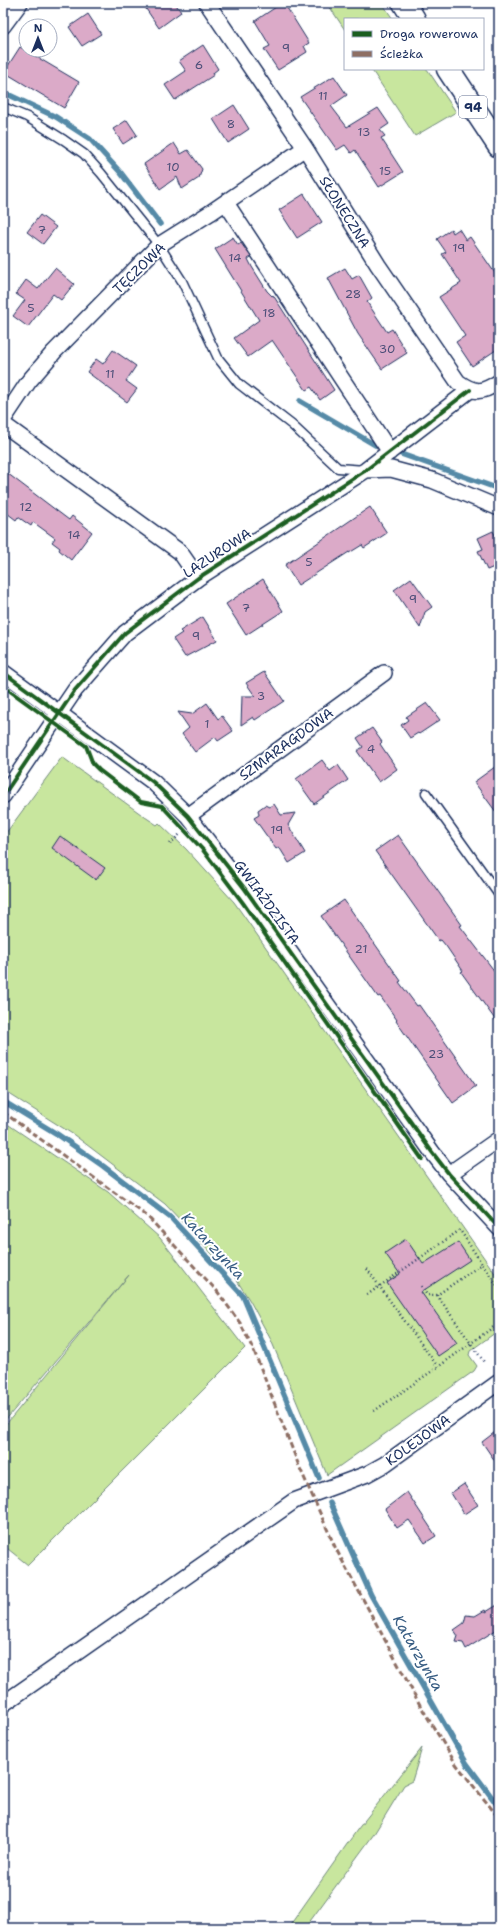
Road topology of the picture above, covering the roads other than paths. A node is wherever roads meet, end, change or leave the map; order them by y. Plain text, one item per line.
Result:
1 (20, 3) edge
2 (206, 3) edge
3 (404, 3) edge
4 (413, 18) edge
5 (3, 26) edge
6 (449, 70) edge
7 (3, 107) edge
8 (498, 141) edge
9 (305, 148) junction
10 (226, 203) junction
11 (159, 245) junction
12 (499, 382) edge
13 (470, 390) junction
14 (3, 420) edge
15 (3, 424) edge
16 (390, 452) junction
17 (366, 470) junction
18 (499, 508) edge
19 (198, 578) junction
20 (3, 672) edge
21 (384, 673) dead end
22 (60, 713) junction
23 (426, 793) dead end
24 (3, 796) edge
25 (184, 826) junction
26 (499, 895) edge
27 (499, 1139) edge
28 (449, 1174) junction
29 (499, 1228) edge
30 (499, 1382) edge
31 (3, 1704) edge

1 - 5 street
2 - 9 street, SŁONECZNA
3 - 4 main road
6 - 8 main road, 94
7 - 11 lane
9 - 10 street, TĘCZOWA
9 - 13 street, SŁONECZNA
10 - 11 street, TĘCZOWA
10 - 16 street
11 - 14 street, TĘCZOWA
11 - 17 lane
12 - 13 street
13 - 16 street, LAZUROWA
15 - 19 street
16 - 17 street, LAZUROWA
17 - 18 street
17 - 19 street, LAZUROWA
19 - 22 street, LAZUROWA
20 - 22 street, GWIAŹDZISTA
21 - 25 street, SZMARAGDOWA
22 - 24 street, LAZUROWA
22 - 25 street, GWIAŹDZISTA
23 - 26 lane
25 - 28 street, GWIAŹDZISTA
27 - 28 street
28 - 29 street, GWIAŹDZISTA
30 - 31 street, KOLEJOWA

